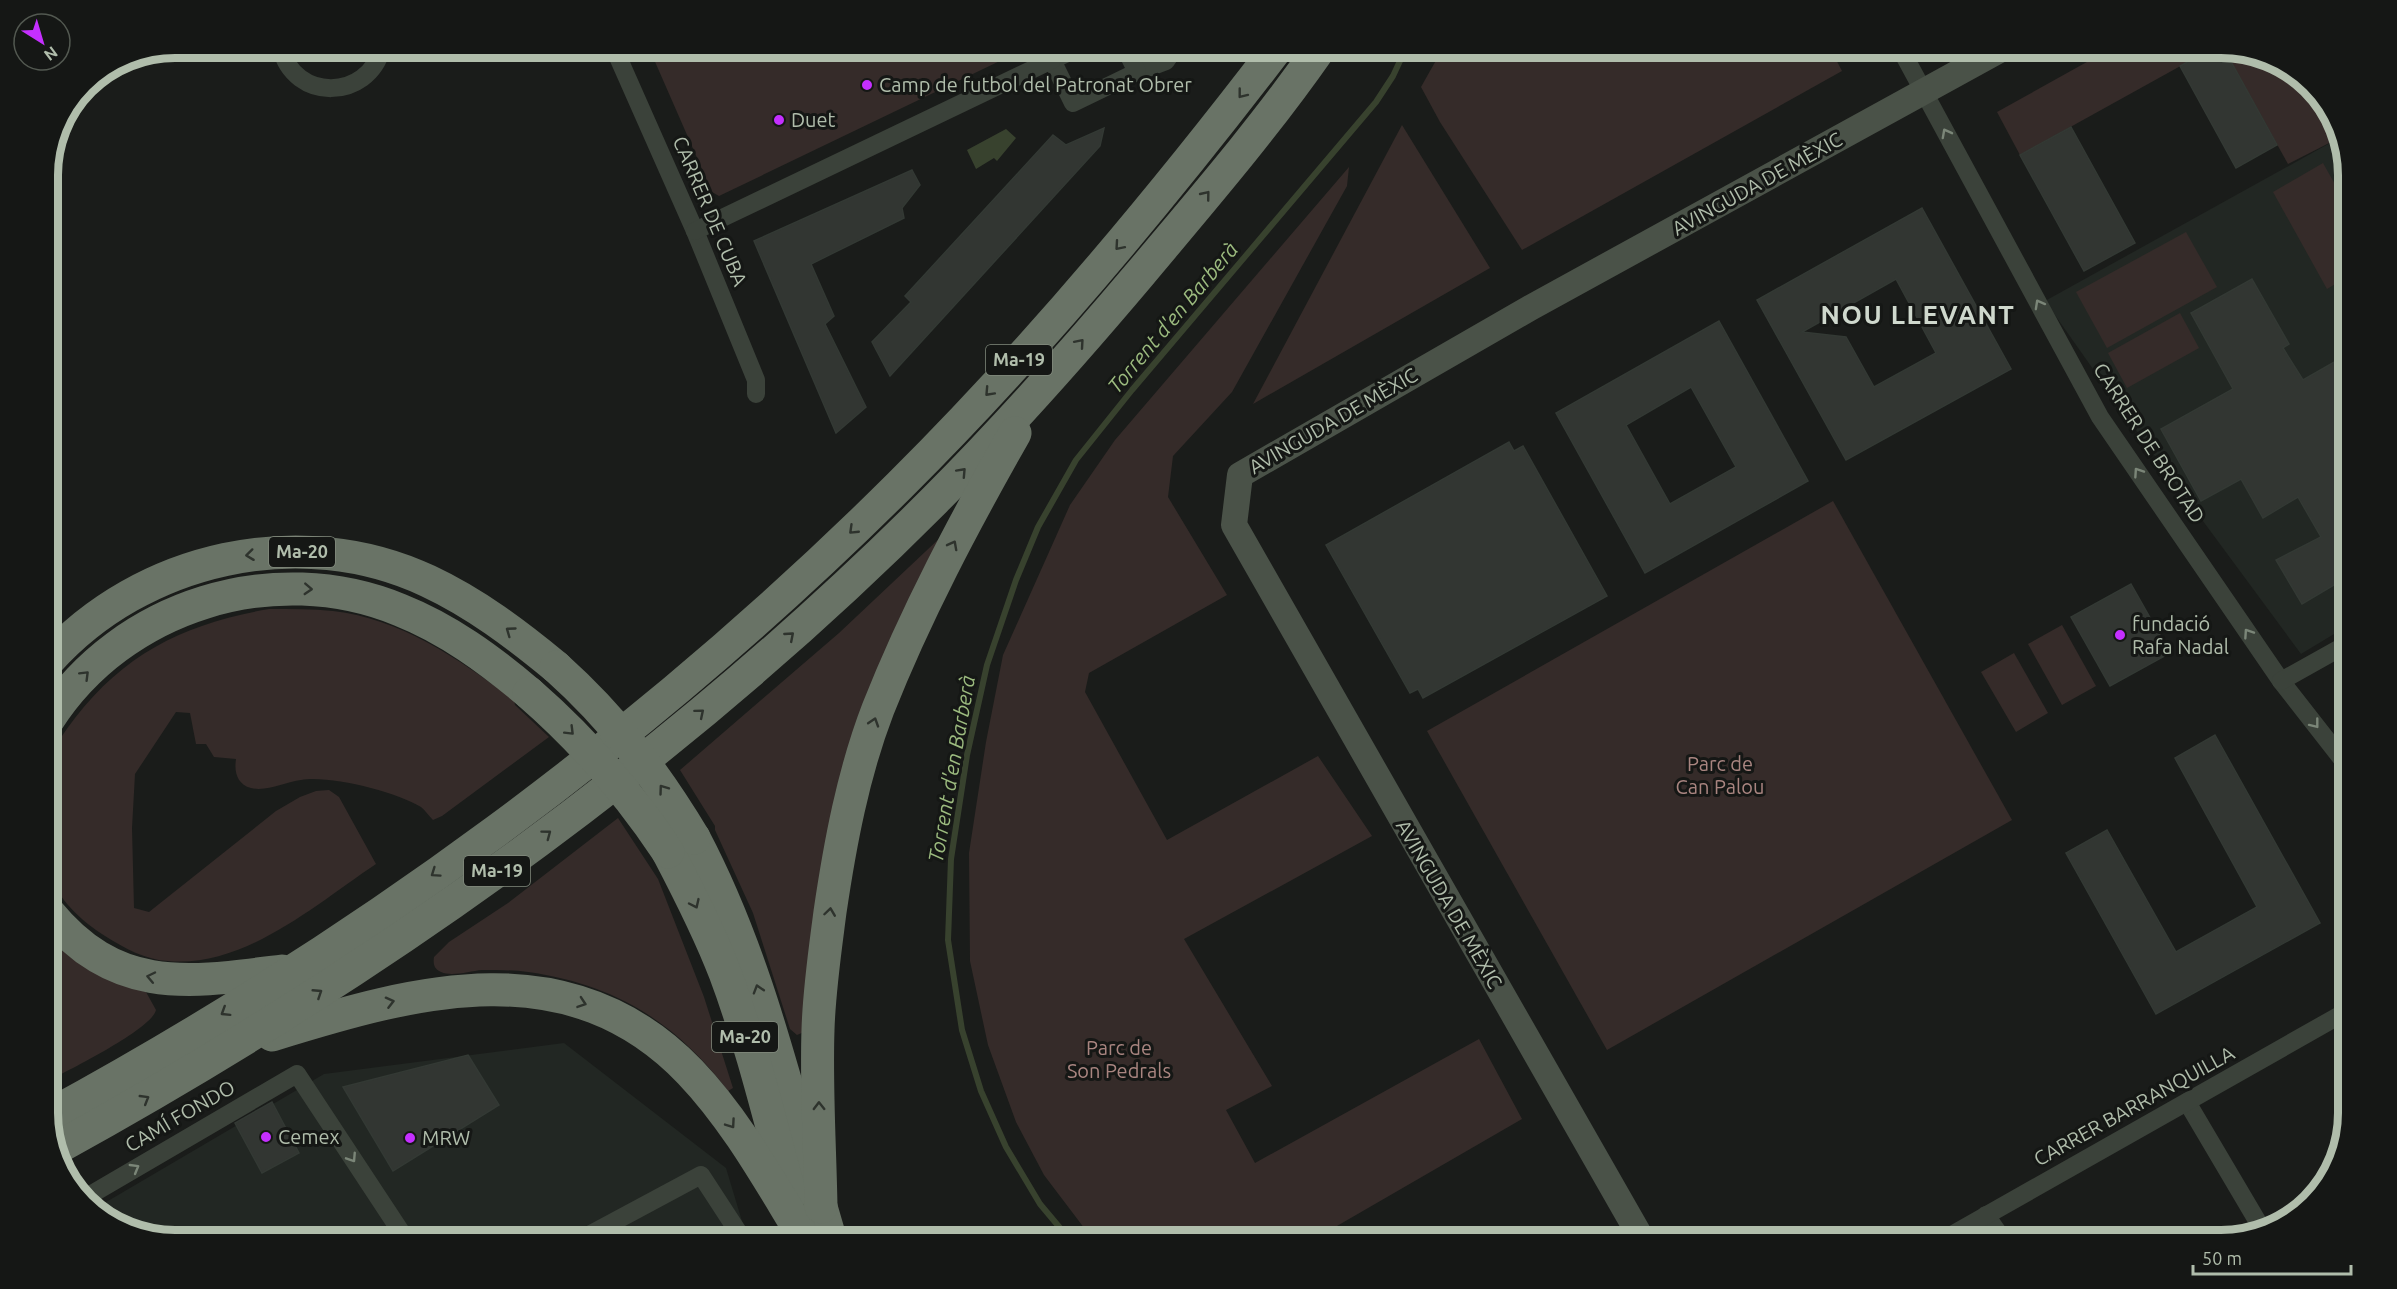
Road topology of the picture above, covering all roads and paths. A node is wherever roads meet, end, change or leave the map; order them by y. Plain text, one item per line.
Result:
1 (284, 58) edge
2 (379, 58) edge
3 (618, 58) edge
4 (1057, 58) edge
5 (1130, 58) edge
6 (1168, 58) edge
7 (1269, 58) edge
8 (1313, 58) edge
9 (1905, 58) edge
10 (1985, 58) edge
11 (1053, 60) junction
12 (1137, 72) junction
13 (1924, 93) junction
14 (695, 231) junction
15 (1042, 387) junction
16 (756, 394) dead end
17 (2338, 649) edge
18 (59, 650) edge
19 (2281, 681) junction
20 (59, 705) edge
21 (2338, 754) edge
22 (681, 845) junction
23 (59, 924) edge
24 (293, 970) junction
25 (2338, 1016) edge
26 (233, 1047) junction
27 (2187, 1102) junction
28 (59, 1110) edge
29 (63, 1144) edge
30 (91, 1194) edge
31 (1986, 1215) junction
32 (2259, 1224) edge
33 (807, 1226) edge
34 (400, 1230) edge
35 (598, 1230) edge
36 (737, 1230) edge
37 (1637, 1230) edge
38 (1960, 1230) edge
39 (1996, 1230) edge

1 - 2 street
3 - 14 street, CARRER DE CUBA
4 - 11 street
5 - 12 street
6 - 12 street
7 -> 24 highway, Ma-19
15 -> 8 highway, Ma-19
9 - 13 street, CARRER DE BROTAD
10 - 13 street, AVINGUDA DE MÈXIC
11 - 12 street
11 - 14 street
19 -> 13 street, CARRER DE BROTAD
13 - 37 street, AVINGUDA DE MÈXIC
14 - 16 street, CARRER DE CUBA
26 -> 15 highway, Ma-19
33 -> 15 highway
17 - 19 street
22 -> 18 highway, Ma-20, bridge
19 -> 21 street, CARRER DE BROTAD
20 -> 22 highway, Ma-20, bridge
22 - 33 highway, Ma-20
24 -> 23 highway
24 -> 28 highway, Ma-19
25 - 27 street, CARRER BARRANQUILLA
29 -> 26 highway, Ma-19
26 -> 33 highway
27 - 31 street, CARRER BARRANQUILLA
27 - 32 street
30 -> 34 street, CAMÍ FONDO
31 - 38 street, CARRER BARRANQUILLA
31 - 39 street
35 - 36 street

